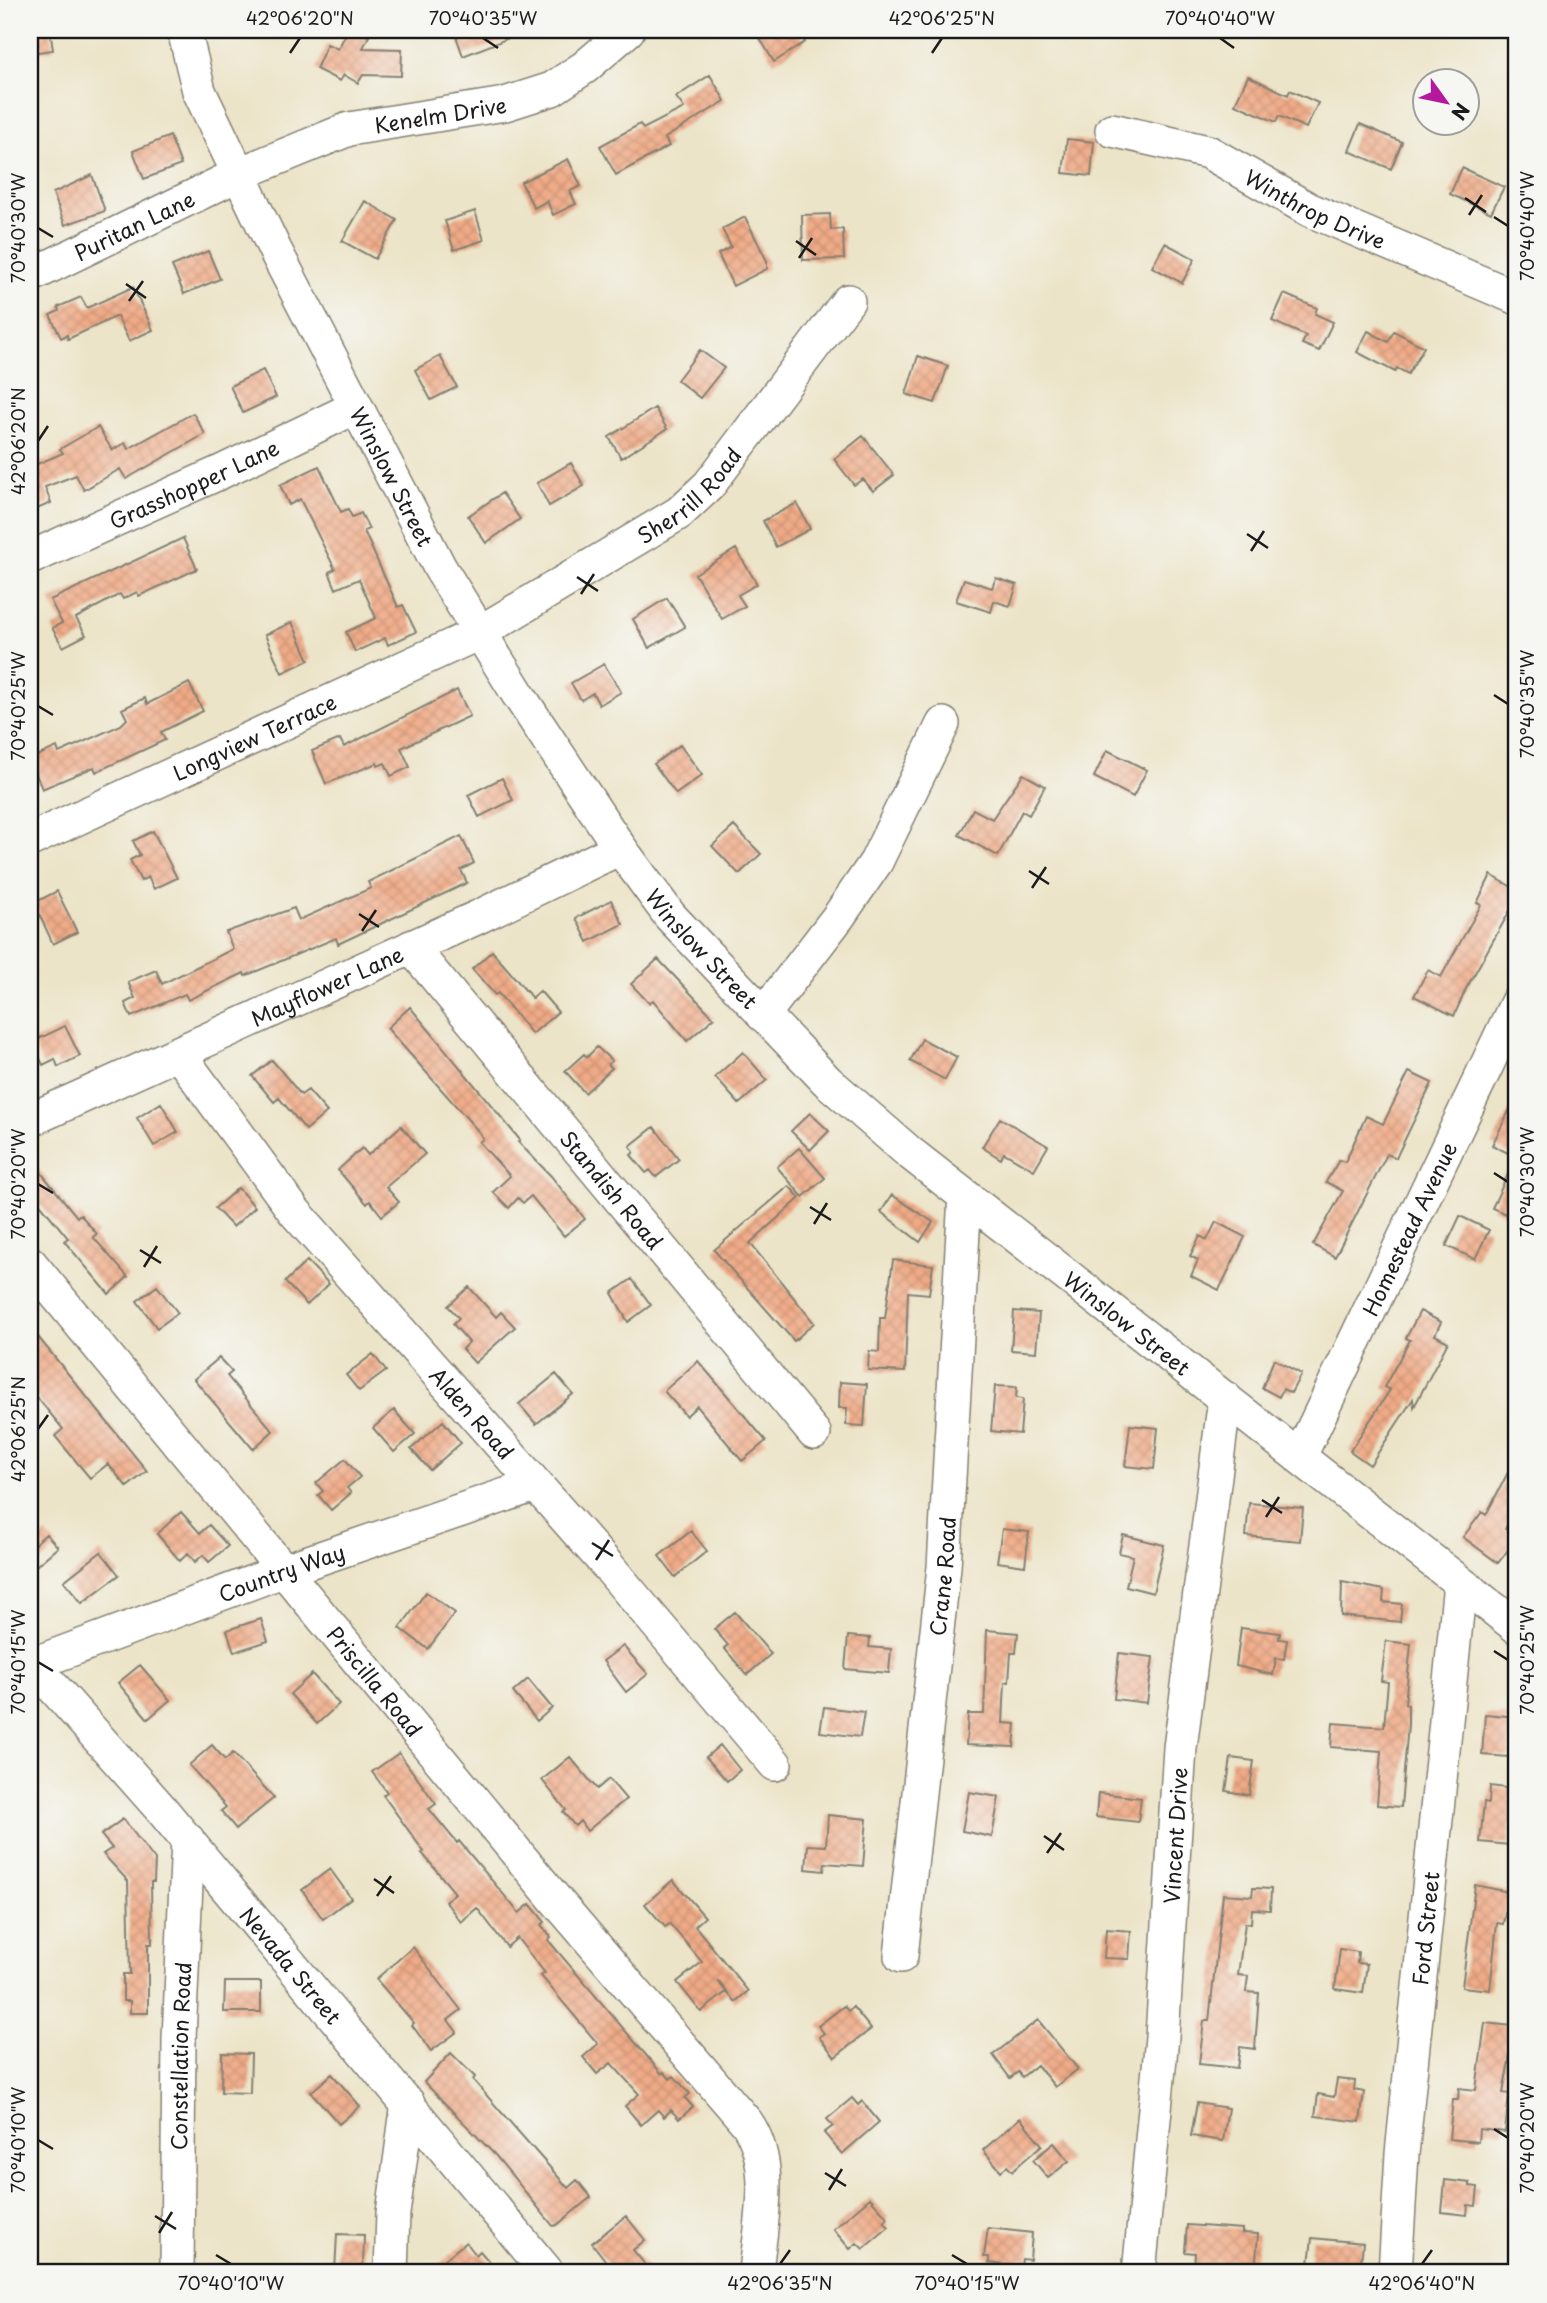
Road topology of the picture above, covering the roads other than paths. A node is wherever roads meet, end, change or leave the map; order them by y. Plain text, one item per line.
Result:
1 (184, 30) edge
2 (628, 30) edge
3 (1112, 130) dead end
4 (239, 174) junction
5 (30, 276) edge
6 (1517, 298) edge
7 (848, 301) dead end
8 (356, 407) junction
9 (30, 558) edge
10 (479, 633) junction
11 (943, 724) dead end
12 (30, 840) edge
13 (620, 848) junction
14 (411, 947) junction
15 (1517, 1002) edge
16 (763, 1015) junction
17 (179, 1054) junction
18 (30, 1120) edge
19 (965, 1196) junction
20 (30, 1263) edge
21 (1225, 1398) junction
22 (814, 1433) dead end
23 (1300, 1456) junction
24 (535, 1485) junction
25 (285, 1570) junction
26 (1460, 1583) junction
27 (1513, 1613) edge
28 (31, 1663) edge
29 (775, 1764) dead end
30 (188, 1840) junction
31 (901, 1956) dead end
32 (408, 2103) junction
33 (177, 2273) edge
34 (391, 2273) edge
35 (548, 2273) edge
36 (756, 2273) edge
37 (1139, 2273) edge
38 (1395, 2273) edge

1 - 4 street, Winslow Street
2 - 4 street, Kenelm Drive
3 - 6 street, Winthrop Drive
4 - 5 street, Puritan Lane
4 - 8 street, Winslow Street
7 - 10 street, Sherrill Road
8 - 9 street, Grasshopper Lane
8 - 10 street, Winslow Street
10 - 12 street, Longview Terrace
10 - 13 street, Winslow Street
11 - 16 street
13 - 14 street, Mayflower Lane
13 - 16 street, Winslow Street
14 - 17 street, Mayflower Lane
14 - 22 street, Standish Road
15 - 23 street, Homestead Avenue
16 - 19 street, Winslow Street
17 - 18 street, Mayflower Lane
17 - 24 street, Alden Road
19 - 21 street, Winslow Street
19 - 31 street, Crane Road
20 - 25 street, Priscilla Road
21 - 23 street, Winslow Street
21 - 37 street, Vincent Drive
23 - 26 street, Winslow Street
24 - 25 street, Country Way
24 - 29 street, Alden Road
25 - 28 street, Country Way
25 - 36 street, Priscilla Road
26 - 27 street, Winslow Street
26 - 38 street, Ford Street
28 - 30 street, Nevada Street
30 - 32 street, Nevada Street
30 - 33 street, Constellation Road
32 - 34 street
32 - 35 street, Nevada Street

